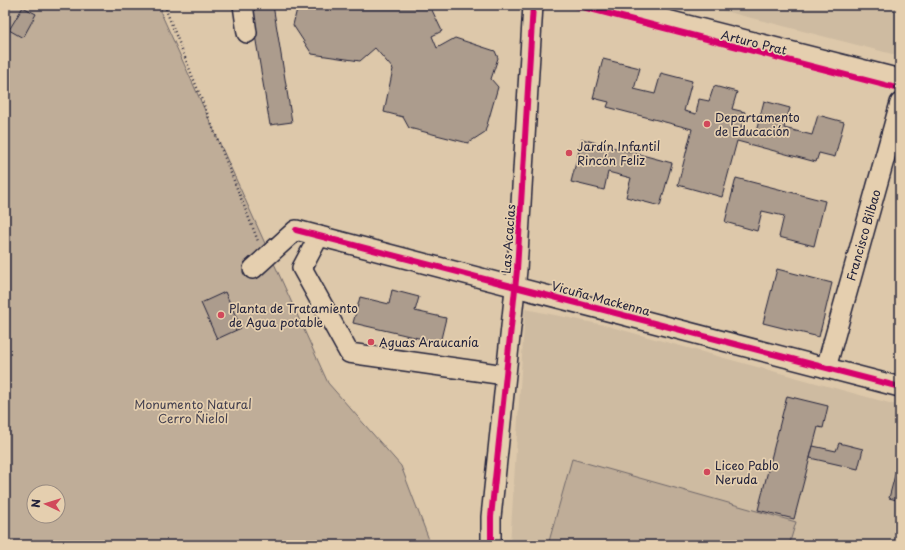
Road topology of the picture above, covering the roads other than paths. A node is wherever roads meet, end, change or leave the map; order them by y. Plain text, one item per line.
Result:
1 (243, 5) edge
2 (533, 5) edge
3 (608, 5) edge
4 (247, 34) dead end
5 (900, 79) edge
6 (900, 103) edge
7 (319, 236) junction
8 (259, 264) road end
9 (515, 287) junction
10 (826, 368) junction
11 (505, 375) junction
12 (900, 387) edge
13 (491, 545) edge

1 - 4 street
2 - 9 street, Las Acacias
3 - 5 street, Arturo Prat
6 - 10 street, Francisco Bilbao
7 - 8 street, Vicuña Mackenna
7 - 9 street, Vicuña Mackenna
7 - 11 street
9 - 10 street, Vicuña Mackenna
9 - 11 street, Las Acacias
10 - 12 street, Vicuña Mackenna
11 - 13 street, Las Acacias

